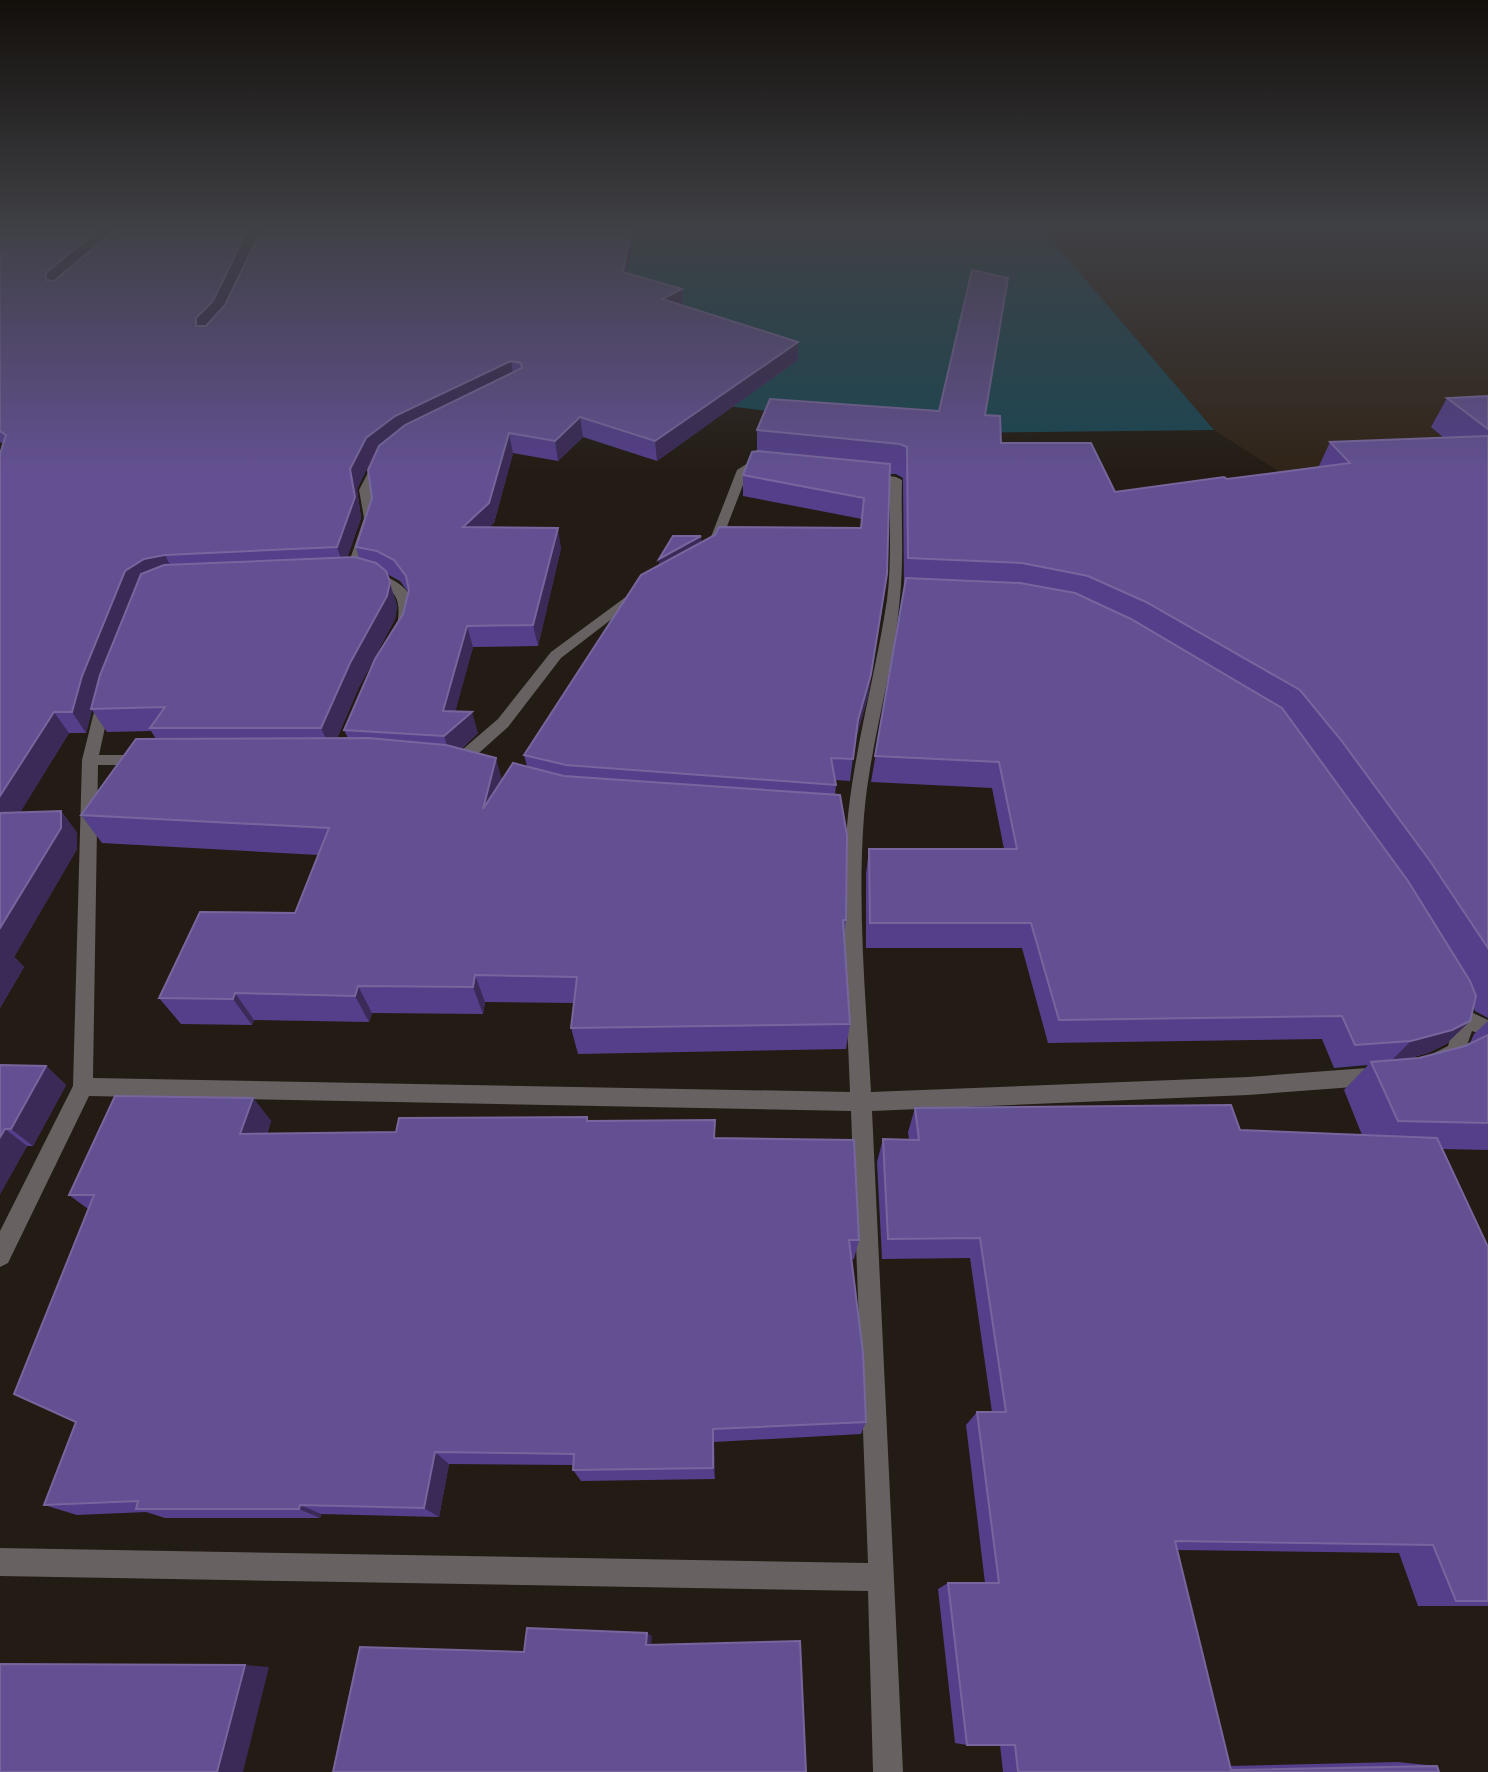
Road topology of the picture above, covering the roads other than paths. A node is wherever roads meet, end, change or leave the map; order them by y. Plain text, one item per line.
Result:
1 (387, 452) edge
2 (784, 468) edge
3 (850, 474) edge
4 (699, 560) edge
5 (651, 584) edge
6 (398, 639) edge
7 (109, 686) edge
8 (90, 760) junction
9 (158, 760) edge
10 (479, 772) edge
11 (1451, 989) edge
12 (1465, 1019) junction
13 (1488, 1029) edge
14 (1422, 1066) edge
15 (1400, 1072) edge
16 (83, 1087) junction
17 (862, 1102) junction
18 (0, 1255) edge
19 (0, 1562) edge
20 (882, 1577) junction
21 (888, 1772) edge

1 - 6 street
2 - 4 street
3 - 17 street
5 - 10 street
7 - 8 street
8 - 9 street
8 - 16 street
11 - 12 street
12 - 13 street
12 - 14 street
15 - 17 street
16 - 17 street
16 - 18 street
17 - 20 street
19 - 20 street
20 - 21 street

